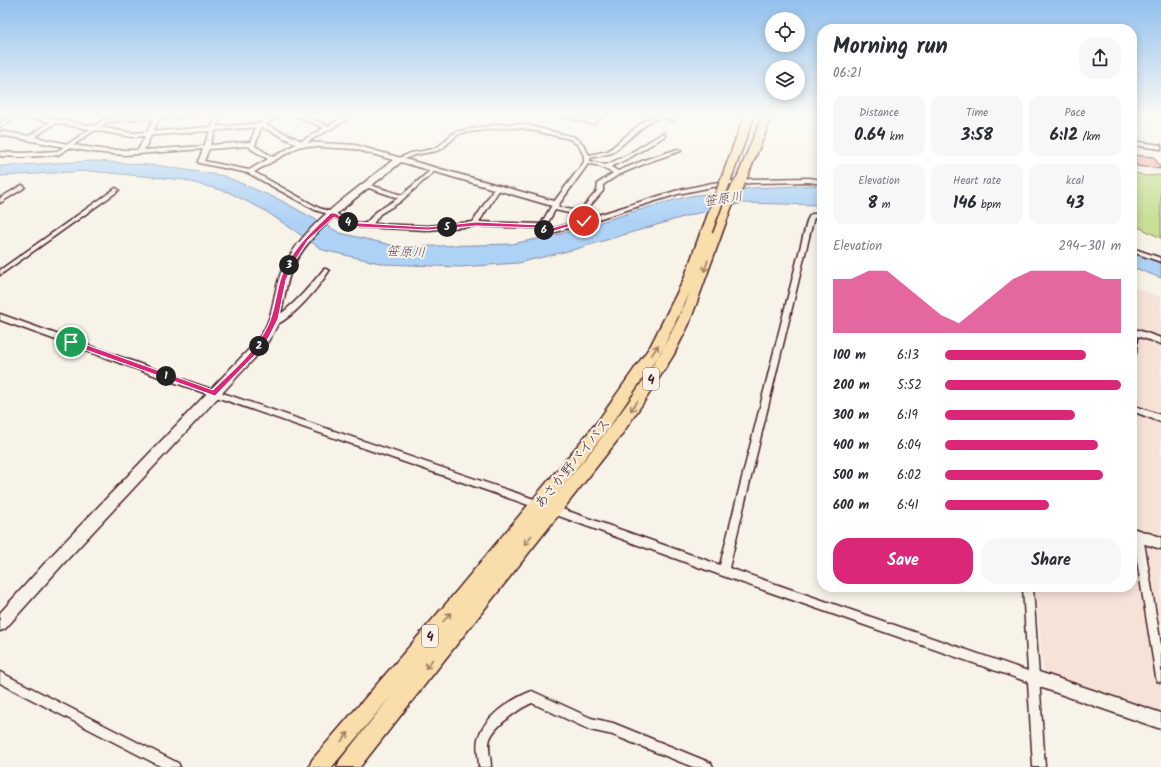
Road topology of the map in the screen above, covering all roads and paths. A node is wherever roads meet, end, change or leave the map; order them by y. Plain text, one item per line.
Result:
1 (63, 150) edge
2 (94, 150) edge
3 (169, 150) edge
4 (205, 150) edge
5 (256, 150) edge
6 (289, 150) edge
7 (365, 150) edge
8 (435, 150) edge
9 (583, 150) edge
10 (613, 150) edge
11 (639, 150) edge
12 (729, 150) edge
13 (741, 150) edge
14 (746, 150) edge
15 (750, 150) edge
16 (678, 151) dead end
17 (140, 152) joint
18 (1, 155) edge
19 (272, 159) junction
20 (400, 159) junction
21 (587, 159) junction
22 (605, 168) junction
23 (434, 169) junction
24 (250, 172) junction
25 (617, 173) junction
26 (734, 181) junction
27 (817, 181) edge
28 (368, 186) junction
29 (22, 187) dead end
30 (498, 187) junction
31 (116, 190) dead end
32 (403, 197) junction
33 (0, 201) edge
34 (554, 206) junction
35 (333, 214) junction
36 (817, 216) edge
37 (584, 217) junction
38 (475, 224) junction
39 (367, 226) junction
40 (543, 226) junction
41 (713, 230) junction
42 (1137, 252) edge
43 (1161, 260) edge
44 (326, 272) dead end
45 (0, 273) edge
46 (0, 317) edge
47 (273, 323) junction
48 (1137, 332) edge
49 (1161, 341) edge
50 (215, 393) junction
51 (1137, 410) edge
52 (1161, 419) edge
53 (546, 507) junction
54 (1137, 536) edge
55 (1161, 543) edge
56 (1137, 546) edge
57 (723, 571) junction
58 (1028, 592) edge
59 (0, 624) edge
60 (0, 677) edge
61 (1161, 677) edge
62 (1033, 678) junction
63 (1161, 721) edge
64 (174, 767) edge
65 (319, 767) edge
66 (347, 767) edge
67 (486, 767) edge
68 (707, 767) edge
69 (1039, 767) edge

1 - 18 street
2 - 17 street
3 - 17 street
4 - 24 street
5 - 19 street
6 - 19 street
7 - 20 street
8 - 20 street
9 - 21 street
10 - 21 street
11 - 22 street
12 - 26 highway
13 - 26 highway, あさか野バイパス / 4
14 - 26 highway, あさか野バイパス / 4
15 - 26 highway
16 - 25 street
19 - 24 street
20 - 23 street
20 - 28 street
21 - 22 street
21 - 34 street
22 - 25 street
23 - 30 street
23 - 32 street
24 - 35 street
25 - 37 street
26 - 41 highway, あさか野バイパス / 4, bridge
26 - 41 highway, あさか野バイパス / 4, bridge
27 - 37 street
28 - 32 street
28 - 35 street
29 - 33 street
30 - 34 street
30 - 38 street
31 - 45 street
32 - 39 street
34 - 37 street
34 - 40 street
35 - 39 street
35 - 47 street
36 - 57 street
37 - 40 street
38 - 39 street
38 - 40 street
41 - 53 highway, あさか野バイパス / 4
42 - 43 street
44 - 47 street
46 - 50 street
47 - 50 street
48 - 49 street
50 - 53 street
50 - 59 street
51 - 52 street
53 - 57 street
65 -> 53 highway, あさか野バイパス / 4
53 -> 66 highway, あさか野バイパス / 4
54 - 55 street
56 - 61 street
57 - 62 street
58 - 62 street
60 - 64 street
62 - 63 street
62 - 69 street
67 - 68 street

